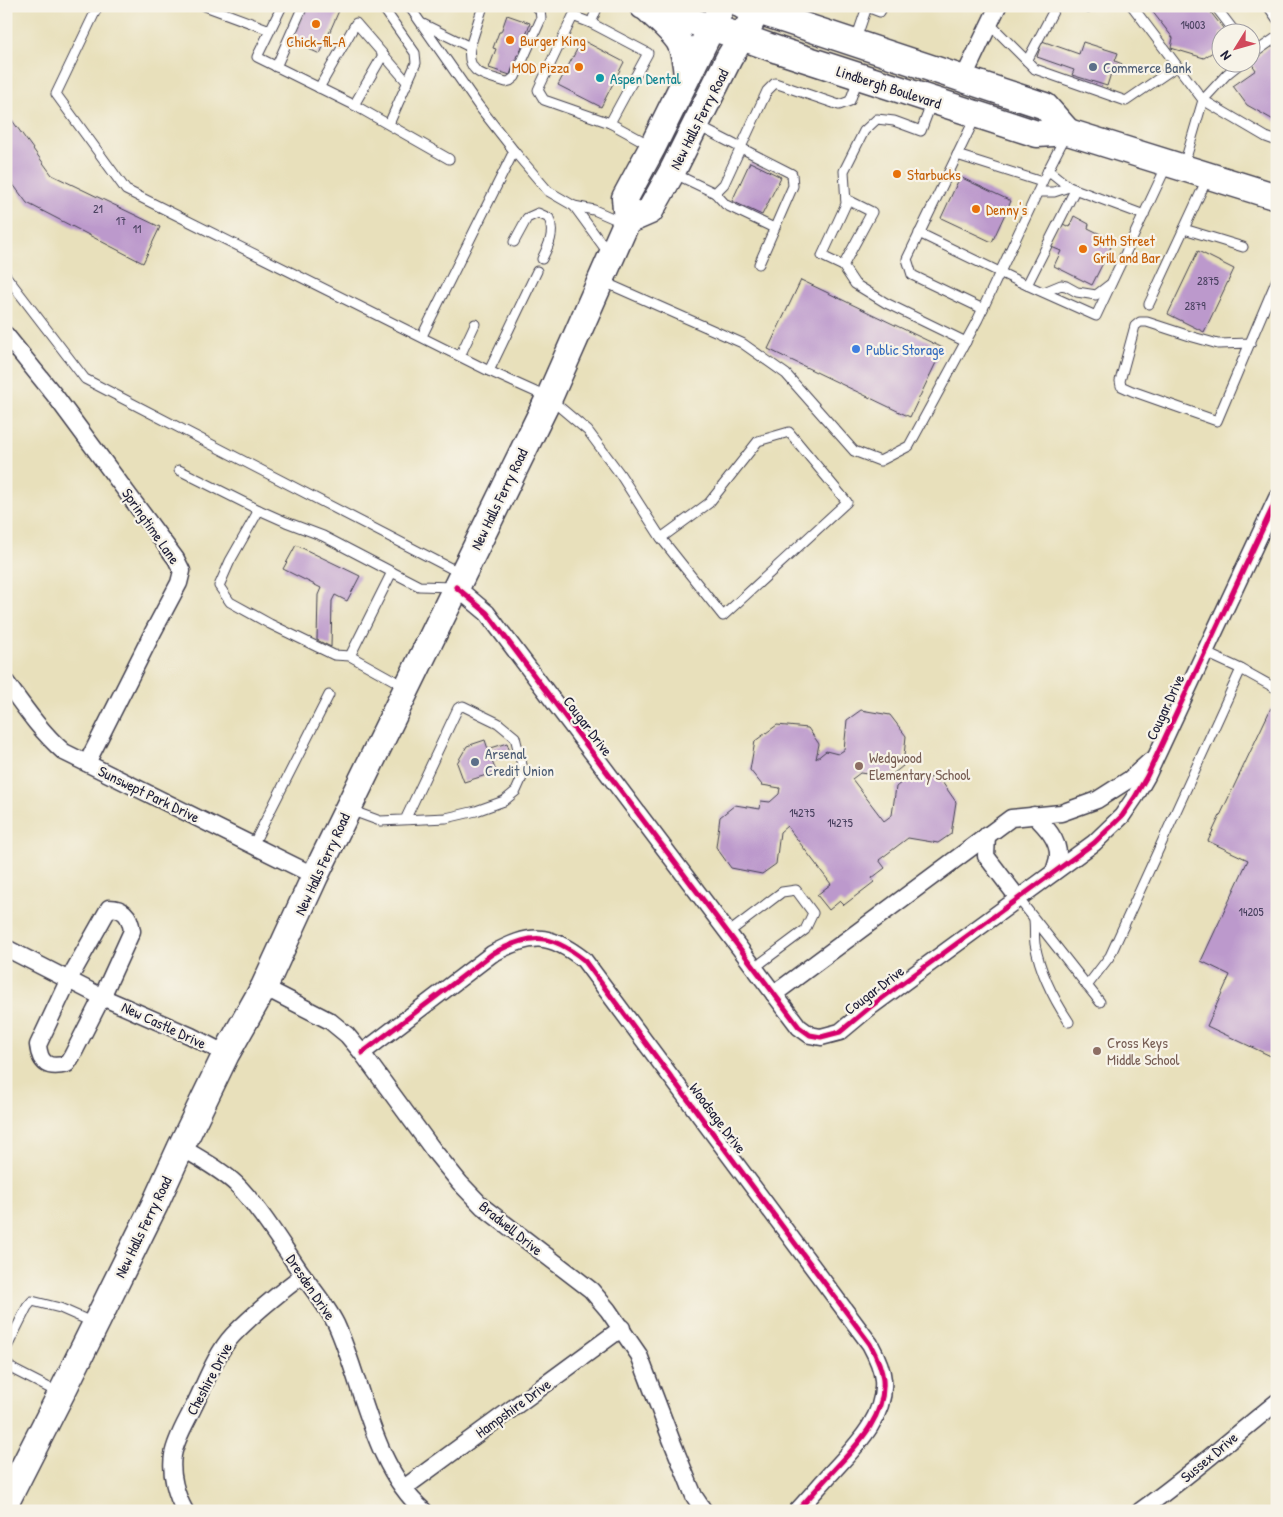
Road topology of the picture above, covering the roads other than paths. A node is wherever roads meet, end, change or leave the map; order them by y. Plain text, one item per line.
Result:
1 (98, 6) edge
2 (205, 6) edge
3 (282, 6) edge
4 (303, 6) edge
5 (382, 6) edge
6 (409, 6) edge
7 (483, 6) edge
8 (535, 6) edge
9 (598, 6) edge
10 (883, 6) edge
11 (998, 6) edge
12 (1056, 6) edge
13 (1085, 6) edge
14 (1090, 6) edge
15 (1132, 6) edge
16 (1215, 6) edge
17 (1268, 6) edge
18 (644, 7) edge
19 (865, 7) edge
20 (753, 8) edge
21 (717, 17) edge
22 (1277, 19) edge
23 (1227, 22) edge
24 (591, 23) junction
25 (422, 24) junction
26 (990, 24) junction
27 (270, 30) junction
28 (1277, 36) edge
29 (742, 37) junction
30 (854, 43) junction
31 (470, 47) junction
32 (1260, 48) edge
33 (383, 55) junction
34 (1027, 61) junction
35 (1177, 66) junction
36 (276, 67) junction
37 (1230, 72) edge
38 (687, 76) junction
39 (859, 77) junction
40 (963, 79) junction
41 (408, 83) junction
42 (319, 88) junction
43 (1202, 100) junction
44 (932, 101) junction
45 (354, 105) junction
46 (976, 115) junction
47 (610, 123) junction
48 (389, 124) junction
49 (695, 125) junction
50 (1068, 132) junction
51 (1277, 141) edge
52 (653, 146) junction
53 (741, 148) junction
54 (514, 151) junction
55 (957, 155) junction
56 (449, 159) dead end
57 (1176, 165) junction
58 (1048, 170) junction
59 (672, 172) junction
60 (1210, 175) junction
61 (1042, 182) junction
62 (1072, 188) junction
63 (1038, 192) junction
64 (715, 193) junction
65 (1277, 197) edge
66 (846, 199) junction
67 (574, 206) junction
68 (1144, 215) junction
69 (627, 222) junction
70 (774, 228) junction
71 (1184, 228) junction
72 (919, 234) junction
73 (514, 242) dead end
74 (1243, 247) dead end
75 (542, 259) dead end
76 (759, 264) dead end
77 (843, 266) junction
78 (537, 270) dead end
79 (606, 270) junction
80 (1000, 272) junction
81 (6, 276) edge
82 (1277, 279) edge
83 (1111, 284) junction
84 (1028, 285) junction
85 (1044, 292) junction
86 (1148, 304) dead end
87 (983, 309) junction
88 (475, 324) dead end
89 (6, 335) edge
90 (422, 336) junction
91 (966, 342) junction
92 (1251, 343) junction
93 (460, 356) junction
94 (489, 371) junction
95 (549, 398) junction
96 (179, 470) dead end
97 (1277, 498) edge
98 (259, 510) junction
99 (661, 538) junction
100 (392, 572) junction
101 (459, 581) junction
102 (1204, 652) junction
103 (350, 656) junction
104 (1241, 670) junction
105 (6, 682) edge
106 (407, 688) junction
107 (1277, 690) edge
108 (329, 696) dead end
109 (1155, 756) junction
110 (87, 763) junction
111 (348, 809) junction
112 (1034, 815) junction
113 (405, 820) junction
114 (987, 835) junction
115 (253, 845) junction
116 (1054, 872) junction
117 (315, 876) junction
118 (1018, 898) junction
119 (1034, 920) junction
120 (728, 933) junction
121 (6, 948) edge
122 (754, 968) junction
123 (69, 979) junction
124 (1087, 986) junction
125 (264, 987) junction
126 (774, 994) junction
127 (102, 997) junction
128 (1100, 1002) dead end
129 (1069, 1022) dead end
130 (362, 1053) junction
131 (226, 1054) junction
132 (181, 1147) junction
133 (303, 1275) junction
134 (96, 1324) junction
135 (622, 1328) junction
136 (6, 1350) edge
137 (6, 1362) edge
138 (61, 1394) junction
139 (1277, 1402) edge
140 (404, 1488) junction
141 (6, 1502) edge
142 (185, 1511) edge
143 (424, 1511) edge
144 (704, 1511) edge
145 (797, 1511) edge
146 (1140, 1511) edge

1 - 90 lane
2 - 27 lane
3 - 27 lane
4 - 36 lane
5 - 41 lane
6 - 25 lane
7 - 31 lane
8 - 31 lane
9 - 24 lane
10 - 19 lane
11 - 26 street
12 - 34 lane
13 - 14 lane
15 - 35 lane
16 - 23 lane
17 - 22 lane
18 - 21 main road, Lindbergh Boulevard
18 - 38 main road
19 - 30 lane
20 - 29 main road, New Halls Ferry Road
20 - 30 main road, Lindbergh Boulevard
21 - 29 main road, Lindbergh Boulevard
21 - 38 main road, New Halls Ferry Road
24 - 47 lane
24 - 47 lane
25 - 31 lane
25 - 54 lane
26 - 34 lane
26 - 40 street
27 - 36 lane
28 - 32 lane
29 - 39 main road, Lindbergh Boulevard
29 - 49 main road, New Halls Ferry Road
30 - 40 main road, Lindbergh Boulevard
33 - 41 lane
33 - 42 lane
33 - 45 lane
34 - 35 lane
35 - 43 lane
36 - 42 lane
37 - 43 lane
38 - 52 main road, New Halls Ferry Road
39 - 44 main road, Lindbergh Boulevard
39 - 53 lane
40 - 50 main road, Lindbergh Boulevard
41 - 48 lane
42 - 45 lane
43 - 51 lane
43 - 57 lane
44 - 46 main road, Lindbergh Boulevard
44 - 66 lane
45 - 48 lane
46 - 50 main road, Lindbergh Boulevard
46 - 55 lane
47 - 52 lane
48 - 56 lane
49 - 53 lane
49 - 59 main road, New Halls Ferry Road
50 - 57 main road, Lindbergh Boulevard
50 - 58 lane
52 - 69 main road, New Halls Ferry Road
53 - 64 lane
53 - 70 lane
54 - 67 lane
54 - 90 lane
55 - 61 lane
55 - 72 lane
57 - 60 main road, Lindbergh Boulevard
57 - 68 lane
58 - 61 lane
58 - 62 lane
59 - 64 lane
59 - 69 main road, New Halls Ferry Road
60 - 65 main road, Lindbergh Boulevard
60 - 71 lane
61 - 63 lane
62 - 63 lane
62 - 68 lane
62 - 84 lane
63 - 80 lane
64 - 70 lane
66 - 77 lane
66 - 77 lane
67 - 69 lane
67 - 79 lane
68 - 83 lane
69 - 79 main road, New Halls Ferry Road
70 - 76 lane
71 - 74 lane
71 - 86 lane
72 - 80 lane
72 - 87 lane
73 - 75 lane
77 - 91 lane
78 - 94 lane
79 - 91 lane
79 - 95 main road, New Halls Ferry Road
80 - 84 lane
80 - 87 lane
81 - 101 lane
82 - 92 lane
83 - 85 lane
83 - 85 lane
84 - 85 lane
87 - 91 lane
88 - 93 lane
89 - 110 street, Springtime Lane
90 - 93 lane
92 - 92 lane
93 - 94 lane
94 - 95 lane
95 - 99 lane
95 - 101 main road, New Halls Ferry Road
96 - 98 lane
97 - 102 street, Cougar Drive
98 - 100 lane
98 - 103 lane
99 - 99 lane
100 - 101 lane
100 - 103 lane
101 - 106 main road, New Halls Ferry Road
101 - 120 street, Cougar Drive
102 - 104 lane
102 - 109 street, Cougar Drive
103 - 106 lane
104 - 107 lane
104 - 124 lane
105 - 110 street, Sunswept Park Drive
106 - 111 main road, New Halls Ferry Road
108 - 115 lane
109 - 112 street, Cougar Drive
109 - 116 street, Cougar Drive
110 - 115 street, Sunswept Park Drive
111 - 113 lane
111 - 117 main road, New Halls Ferry Road
112 - 114 street, Cougar Drive
112 - 116 street
113 - 113 lane
114 - 118 street
114 - 126 street, Cougar Drive
115 - 117 street, Sunswept Park Drive
116 - 118 street, Cougar Drive
117 - 125 main road, New Halls Ferry Road
118 - 119 lane
118 - 126 street, Cougar Drive
119 - 124 lane
119 - 129 lane
120 - 122 street, Cougar Drive
120 - 122 lane
121 - 123 street, New Castle Drive
122 - 126 street, Cougar Drive
123 - 127 street, New Castle Drive
123 - 127 street, New Castle Drive
123 - 127 street, New Castle Drive
124 - 128 lane
125 - 130 street, Bradwell Drive
125 - 131 main road, New Halls Ferry Road
127 - 131 street, New Castle Drive
130 - 135 street, Bradwell Drive
130 - 145 street, Woodsage Drive
131 - 132 main road, New Halls Ferry Road
132 - 133 street, Dresden Drive
132 - 134 main road, New Halls Ferry Road
133 - 140 street, Dresden Drive
133 - 142 street, Cheshire Drive
134 - 136 lane
134 - 138 main road, New Halls Ferry Road
135 - 140 street, Hampshire Drive
135 - 144 street, Bradwell Drive
137 - 138 lane
138 - 141 main road, New Halls Ferry Road
139 - 146 street, Sussex Drive
140 - 143 street, Dresden Drive

